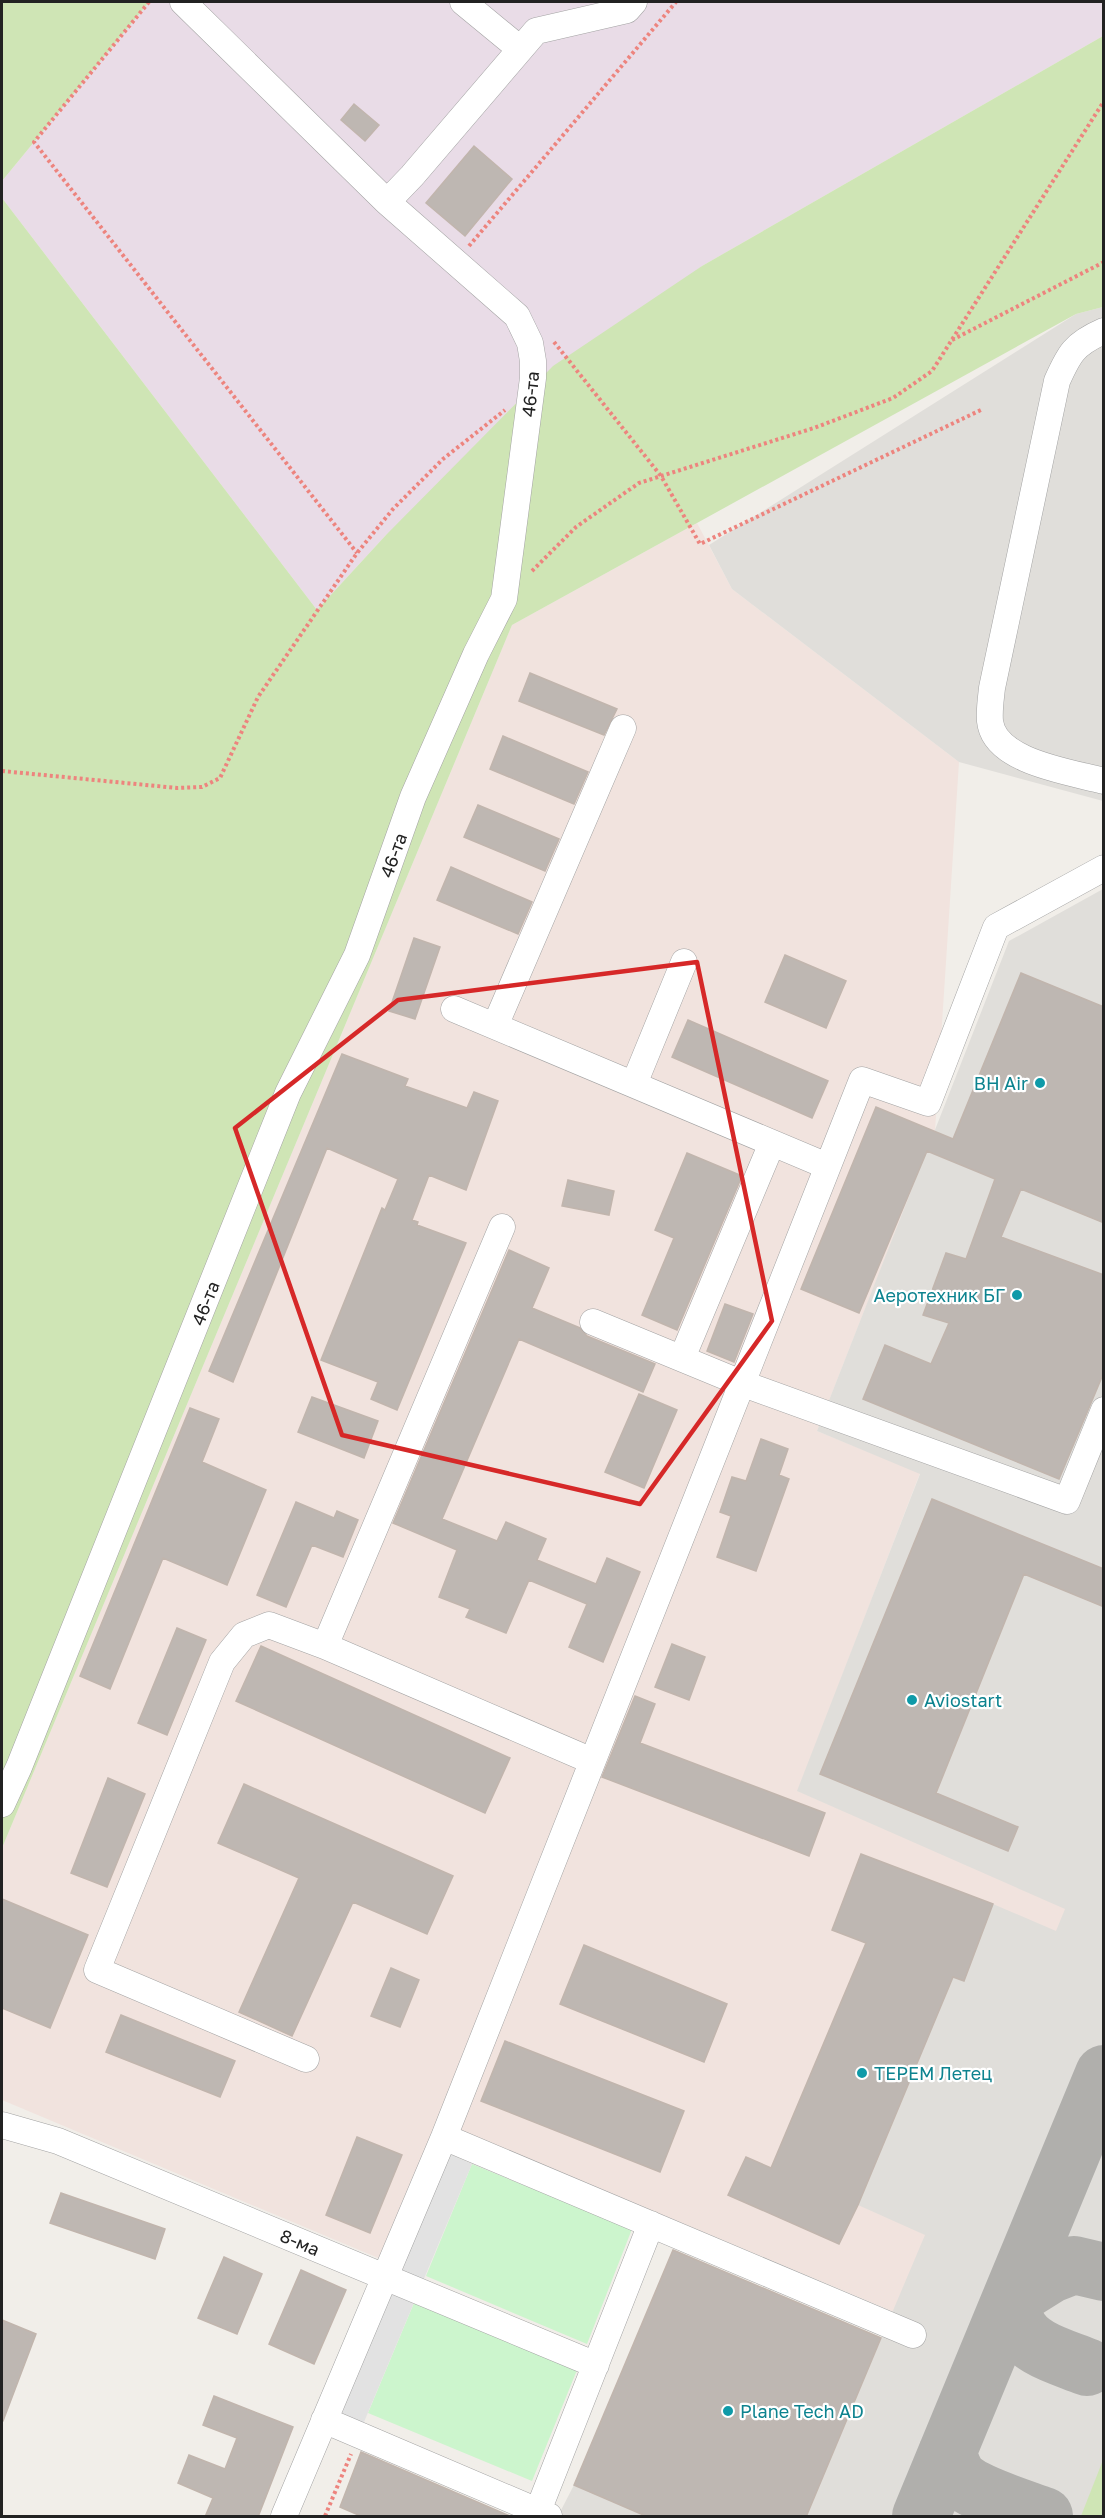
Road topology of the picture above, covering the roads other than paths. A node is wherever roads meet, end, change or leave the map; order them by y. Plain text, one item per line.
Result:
1 (183, 2) edge
2 (463, 2) edge
3 (634, 2) edge
4 (520, 49) junction
5 (387, 202) junction
6 (1104, 331) edge
7 (623, 728) dead end
8 (1104, 781) edge
9 (1104, 868) edge
10 (684, 962) dead end
11 (454, 1009) dead end
12 (495, 1026) junction
13 (634, 1084) junction
14 (772, 1143) junction
15 (827, 1166) junction
16 (502, 1227) dead end
17 (593, 1322) dead end
18 (682, 1358) junction
19 (741, 1383) junction
20 (1104, 1410) edge
21 (325, 1646) junction
22 (592, 1761) junction
23 (2, 1804) edge
24 (306, 2059) dead end
25 (2, 2125) edge
26 (444, 2137) junction
27 (651, 2224) junction
28 (386, 2277) junction
29 (913, 2335) dead end
30 (596, 2365) junction
31 (324, 2420) junction
32 (541, 2515) edge
33 (284, 2517) edge

1 - 5 street, 46-та
2 - 4 street
3 - 4 street
4 - 5 street
5 - 23 street, 46-та
6 - 8 street
7 - 12 street
9 - 15 street
10 - 13 street
11 - 12 street
12 - 13 street
13 - 14 street
14 - 15 street
14 - 18 street
15 - 19 street
16 - 21 street
17 - 18 street
18 - 19 street
19 - 20 street
19 - 22 street
21 - 22 street
21 - 24 street
22 - 26 street
25 - 28 street, 8-ма
26 - 27 street
26 - 28 street
27 - 29 street
27 - 30 street
28 - 30 street, 8-ма
28 - 31 street
30 - 32 street
31 - 32 street
31 - 33 street

